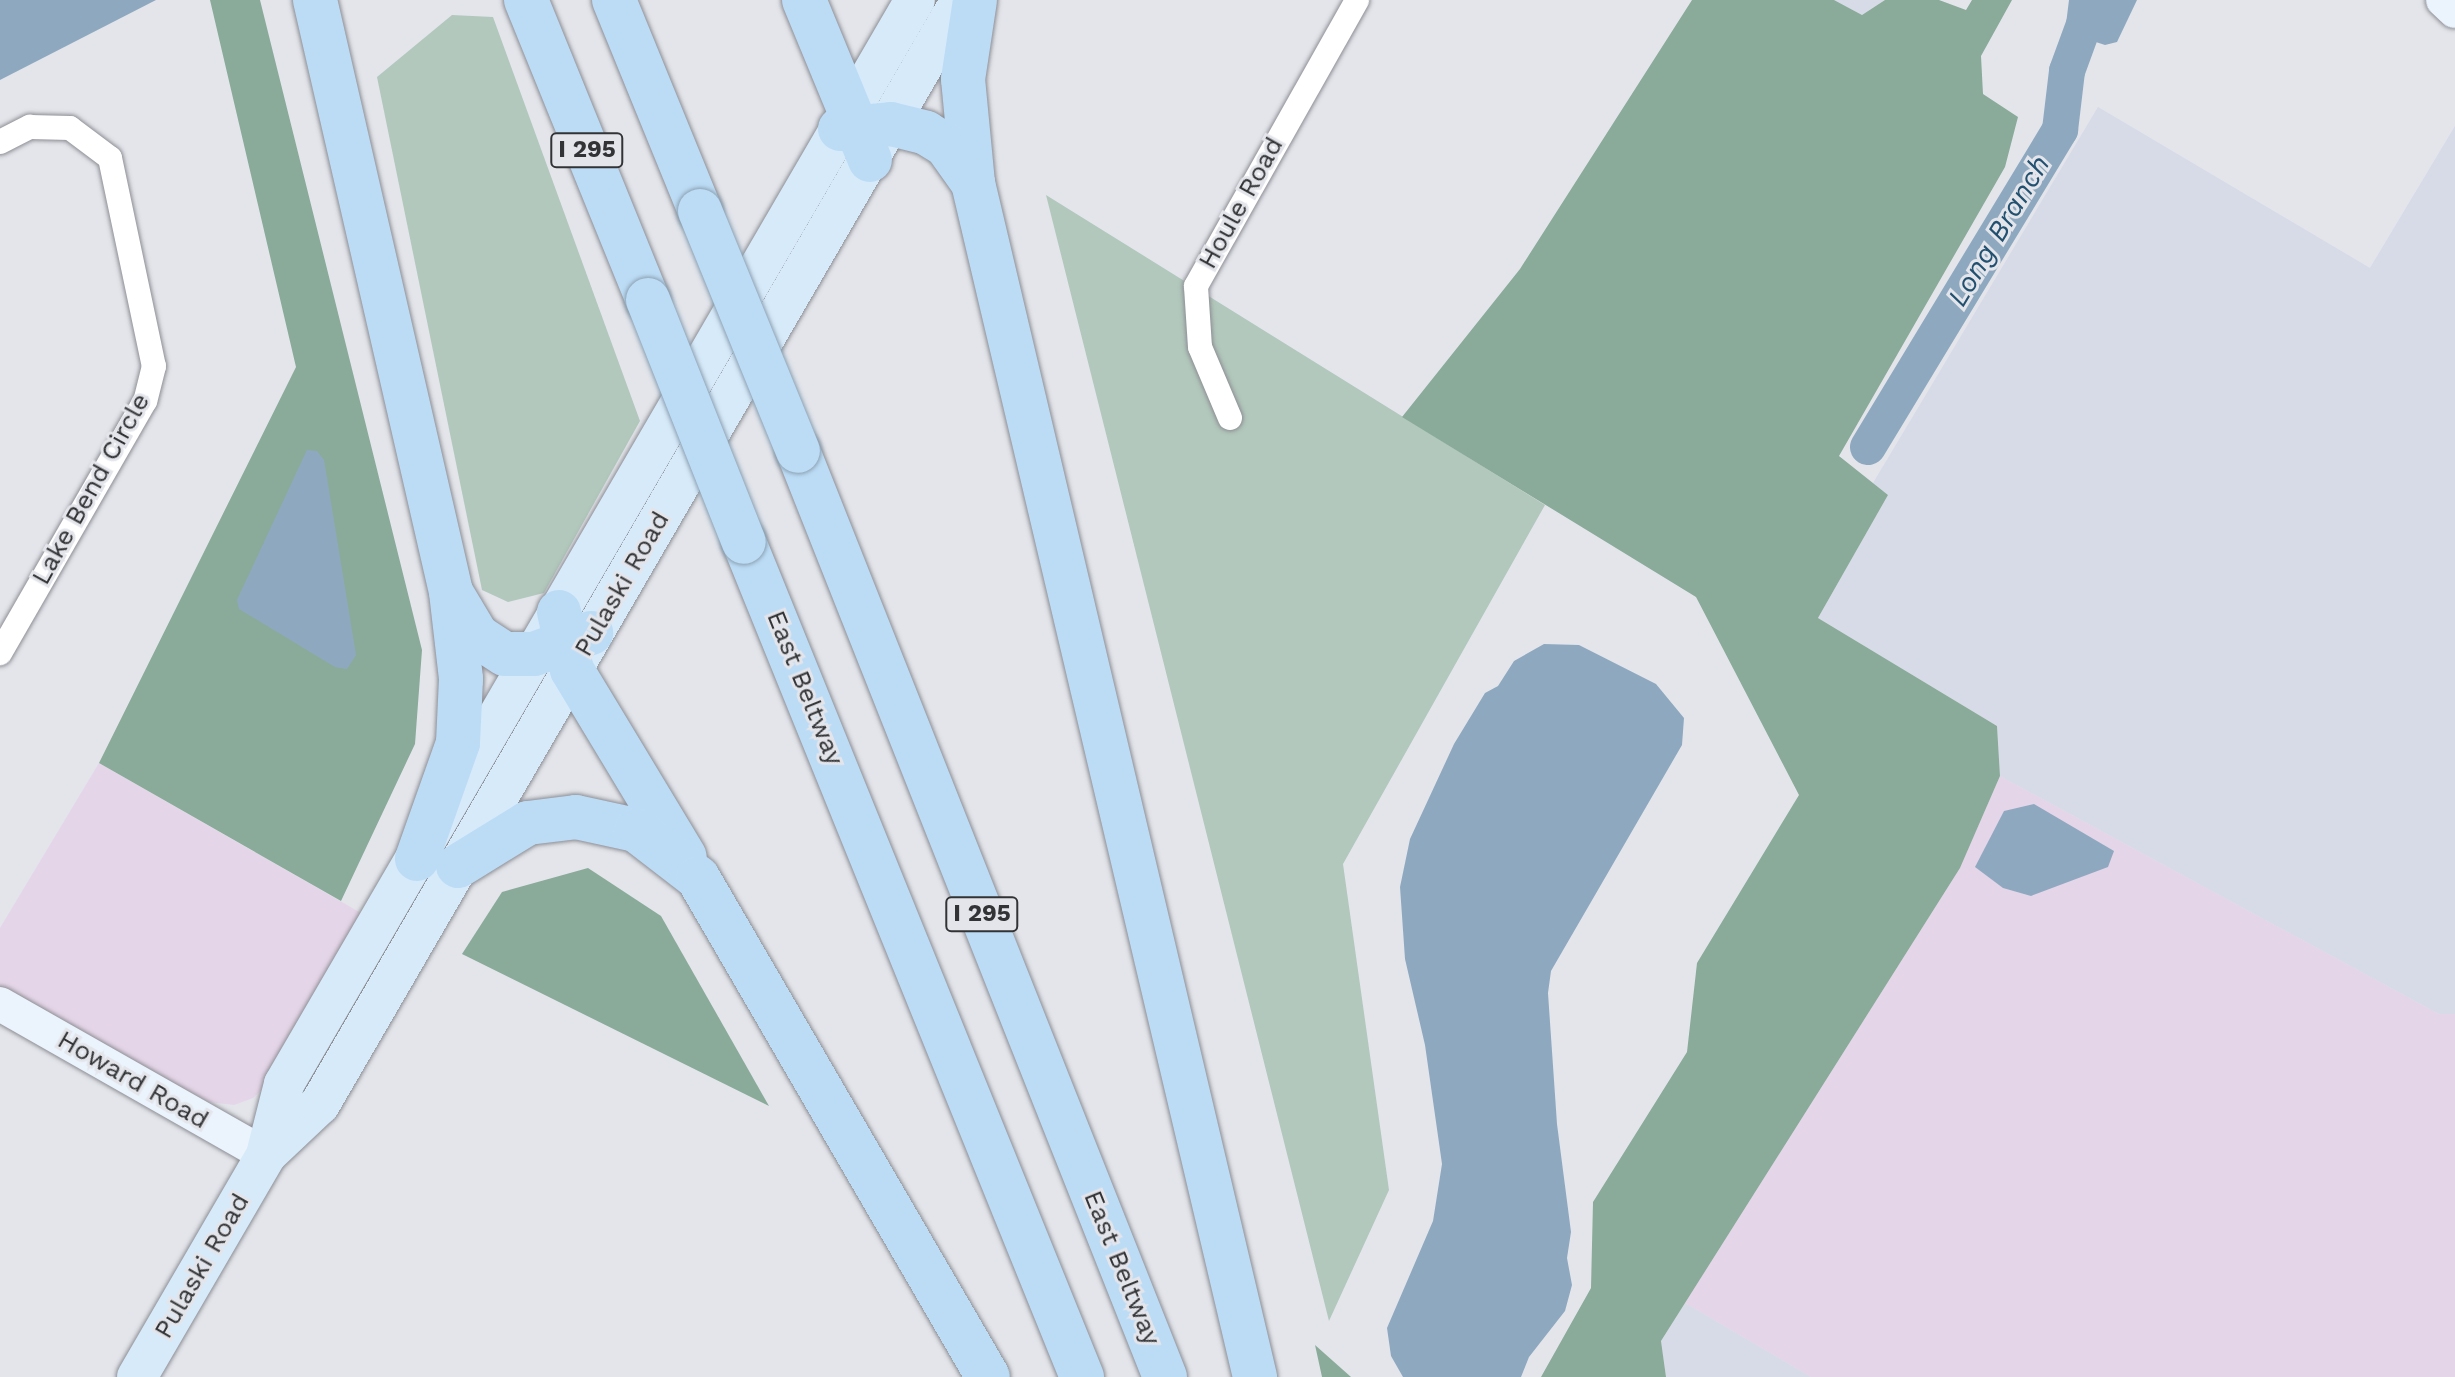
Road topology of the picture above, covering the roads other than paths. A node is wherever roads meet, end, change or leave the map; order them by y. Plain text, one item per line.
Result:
1 (315, 0) edge
2 (526, 0) edge
3 (614, 0) edge
4 (804, 0) edge
5 (915, 0) edge
6 (961, 0) edge
7 (975, 0) edge
8 (1357, 0) edge
9 (2443, 0) edge
10 (2455, 11) edge
11 (861, 130) junction
12 (0, 142) edge
13 (973, 183) junction
14 (1230, 418) dead end
15 (451, 592) junction
16 (565, 642) junction
17 (0, 653) edge
18 (438, 862) junction
19 (698, 878) junction
20 (0, 1004) edge
21 (266, 1155) junction
22 (142, 1375) edge
23 (988, 1377) edge
24 (1082, 1377) edge
25 (1165, 1377) edge
26 (1255, 1377) edge

1 - 15 highway
2 - 24 highway, East Beltway / I 295, bridge
3 - 25 highway, East Beltway / I 295, bridge
4 - 11 highway
5 - 11 main road, Pulaski Road
6 - 11 main road, Pulaski Road
7 - 13 highway
8 - 14 street, Houle Road
9 - 10 street
11 - 13 highway
11 - 16 main road, Pulaski Road
12 - 17 street, Lake Bend Circle
13 - 26 highway
15 - 16 highway
15 - 18 highway
16 - 18 main road, Pulaski Road
16 - 19 highway
18 - 19 highway
18 - 21 main road, Pulaski Road
19 - 23 highway
20 - 21 street, Howard Road
21 - 22 main road, Pulaski Road

